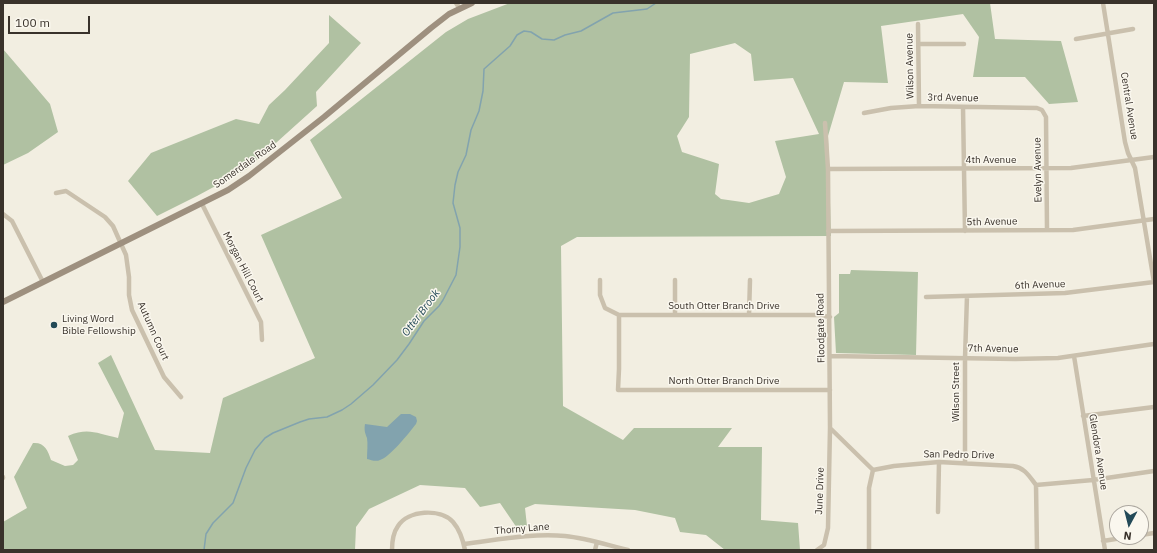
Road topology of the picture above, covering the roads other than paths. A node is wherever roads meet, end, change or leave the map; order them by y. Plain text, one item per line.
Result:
1 (456, 3) edge
2 (472, 3) edge
3 (1103, 3) edge
4 (460, 9) junction
5 (918, 24) dead end
6 (1134, 29) dead end
7 (1109, 33) junction
8 (1076, 39) dead end
9 (919, 44) junction
10 (964, 44) dead end
11 (919, 106) junction
12 (963, 107) junction
13 (1042, 110) joint
14 (864, 113) dead end
15 (825, 123) dead end
16 (1154, 157) edge
17 (1132, 160) junction
18 (828, 168) junction
19 (965, 169) junction
20 (1047, 169) junction
21 (56, 193) dead end
22 (202, 204) junction
23 (3, 214) edge
24 (1154, 219) edge
25 (1144, 220) junction
26 (1047, 230) junction
27 (828, 231) junction
28 (965, 231) junction
29 (121, 243) junction
30 (600, 280) dead end
31 (675, 280) dead end
32 (750, 280) dead end
33 (43, 282) junction
34 (1154, 282) edge
35 (967, 296) junction
36 (926, 297) dead end
37 (3, 302) edge
38 (675, 314) junction
39 (619, 315) junction
40 (749, 315) junction
41 (830, 317) junction
42 (262, 340) dead end
43 (1154, 344) edge
44 (830, 356) junction
45 (1074, 356) junction
46 (965, 358) junction
47 (830, 390) junction
48 (181, 397) dead end
49 (1154, 407) edge
50 (1083, 416) junction
51 (830, 428) junction
52 (940, 462) junction
53 (965, 463) junction
54 (873, 470) junction
55 (1154, 471) edge
56 (1093, 480) junction
57 (1036, 485) junction
58 (938, 512) dead end
59 (1109, 540) edge
60 (1103, 541) junction
61 (597, 542) junction
62 (464, 544) junction
63 (392, 550) edge
64 (465, 550) edge
65 (595, 550) edge
66 (628, 550) edge
67 (817, 550) edge
68 (869, 550) edge
69 (1037, 550) edge
70 (1105, 550) edge

1 - 4 street
2 - 4 main road, Somerdale Road
3 - 7 street, Central Avenue
4 - 22 main road, Somerdale Road
5 - 9 street, Wilson Avenue
6 - 7 street
7 - 8 street
7 - 17 street, Central Avenue
9 - 10 street
9 - 11 street, Wilson Avenue
11 - 12 street, 3rd Avenue
11 - 14 street, 3rd Avenue
12 - 13 street, 3rd Avenue
12 - 19 street
13 - 20 street, Evelyn Avenue
15 - 18 street, Floodgate Road
16 - 17 street, 4th Avenue
17 - 20 street, 4th Avenue
17 - 25 street, Central Avenue
18 - 19 street, 4th Avenue
18 - 27 street, Floodgate Road
19 - 20 street, 4th Avenue
19 - 28 street
20 - 26 street, Evelyn Avenue
21 - 29 street, Autumn Court
22 - 29 main road, Somerdale Road
22 - 42 street, Morgan Hill Court
23 - 33 street
24 - 25 street, 5th Avenue
25 - 26 street, 5th Avenue
25 - 34 street, Central Avenue
26 - 28 street, 5th Avenue
27 - 28 street, 5th Avenue
27 - 41 street, Floodgate Road
29 - 33 main road, Somerdale Road
29 - 48 street, Autumn Court
30 - 39 street
31 - 38 street
32 - 40 street
33 - 37 main road, Somerdale Road
34 - 35 street, 6th Avenue
35 - 36 street, 6th Avenue
35 - 46 street, Wilson Street
38 - 39 street, South Otter Branch Drive
38 - 40 street, South Otter Branch Drive
39 - 47 street, North Otter Branch Drive
40 - 41 street, South Otter Branch Drive
41 - 44 street, Floodgate Road
43 - 45 street, 7th Avenue
44 - 46 street, 7th Avenue
44 - 47 street, Floodgate Road
45 - 46 street, 7th Avenue
45 - 50 street, Glendora Avenue
46 - 53 street, Wilson Street
47 - 51 street, Floodgate Road
49 - 50 street
50 - 56 street, Glendora Avenue
51 - 54 street
51 - 67 street, June Drive
52 - 53 street, San Pedro Drive
52 - 54 street, San Pedro Drive
52 - 58 street
53 - 57 street, San Pedro Drive
54 - 68 street
55 - 56 street
56 - 57 street
56 - 60 street, Glendora Avenue
57 - 69 street
59 - 60 street
60 - 70 street, Glendora Avenue
61 - 62 street, Thorny Lane
61 - 65 street
61 - 66 street, Thorny Lane
62 - 63 street
62 - 64 street

